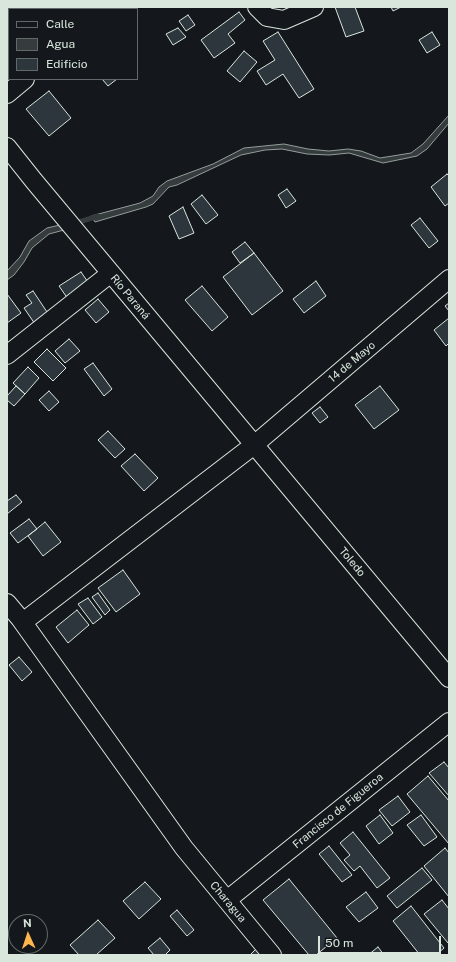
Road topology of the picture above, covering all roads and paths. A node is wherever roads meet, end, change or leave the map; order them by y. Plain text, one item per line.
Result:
1 (257, 7) edge
2 (314, 7) edge
3 (24, 80) edge
4 (7, 94) edge
5 (7, 147) edge
6 (110, 273) junction
7 (449, 279) edge
8 (7, 355) edge
9 (254, 445) junction
10 (7, 603) edge
11 (19, 617) junction
12 (449, 678) edge
13 (449, 722) edge
14 (227, 900) junction
15 (272, 955) edge

1 - 2 street
3 - 4 street
5 - 6 street, Río Paraná
6 - 8 street
6 - 9 street, Río Paraná
7 - 9 street, 14 de Mayo
9 - 11 street, 14 de Mayo
9 - 12 street, Toledo
10 - 11 street, Charagua
11 - 14 street, Charagua
13 - 14 street, Francisco de Figueroa
14 - 15 street, Charagua

